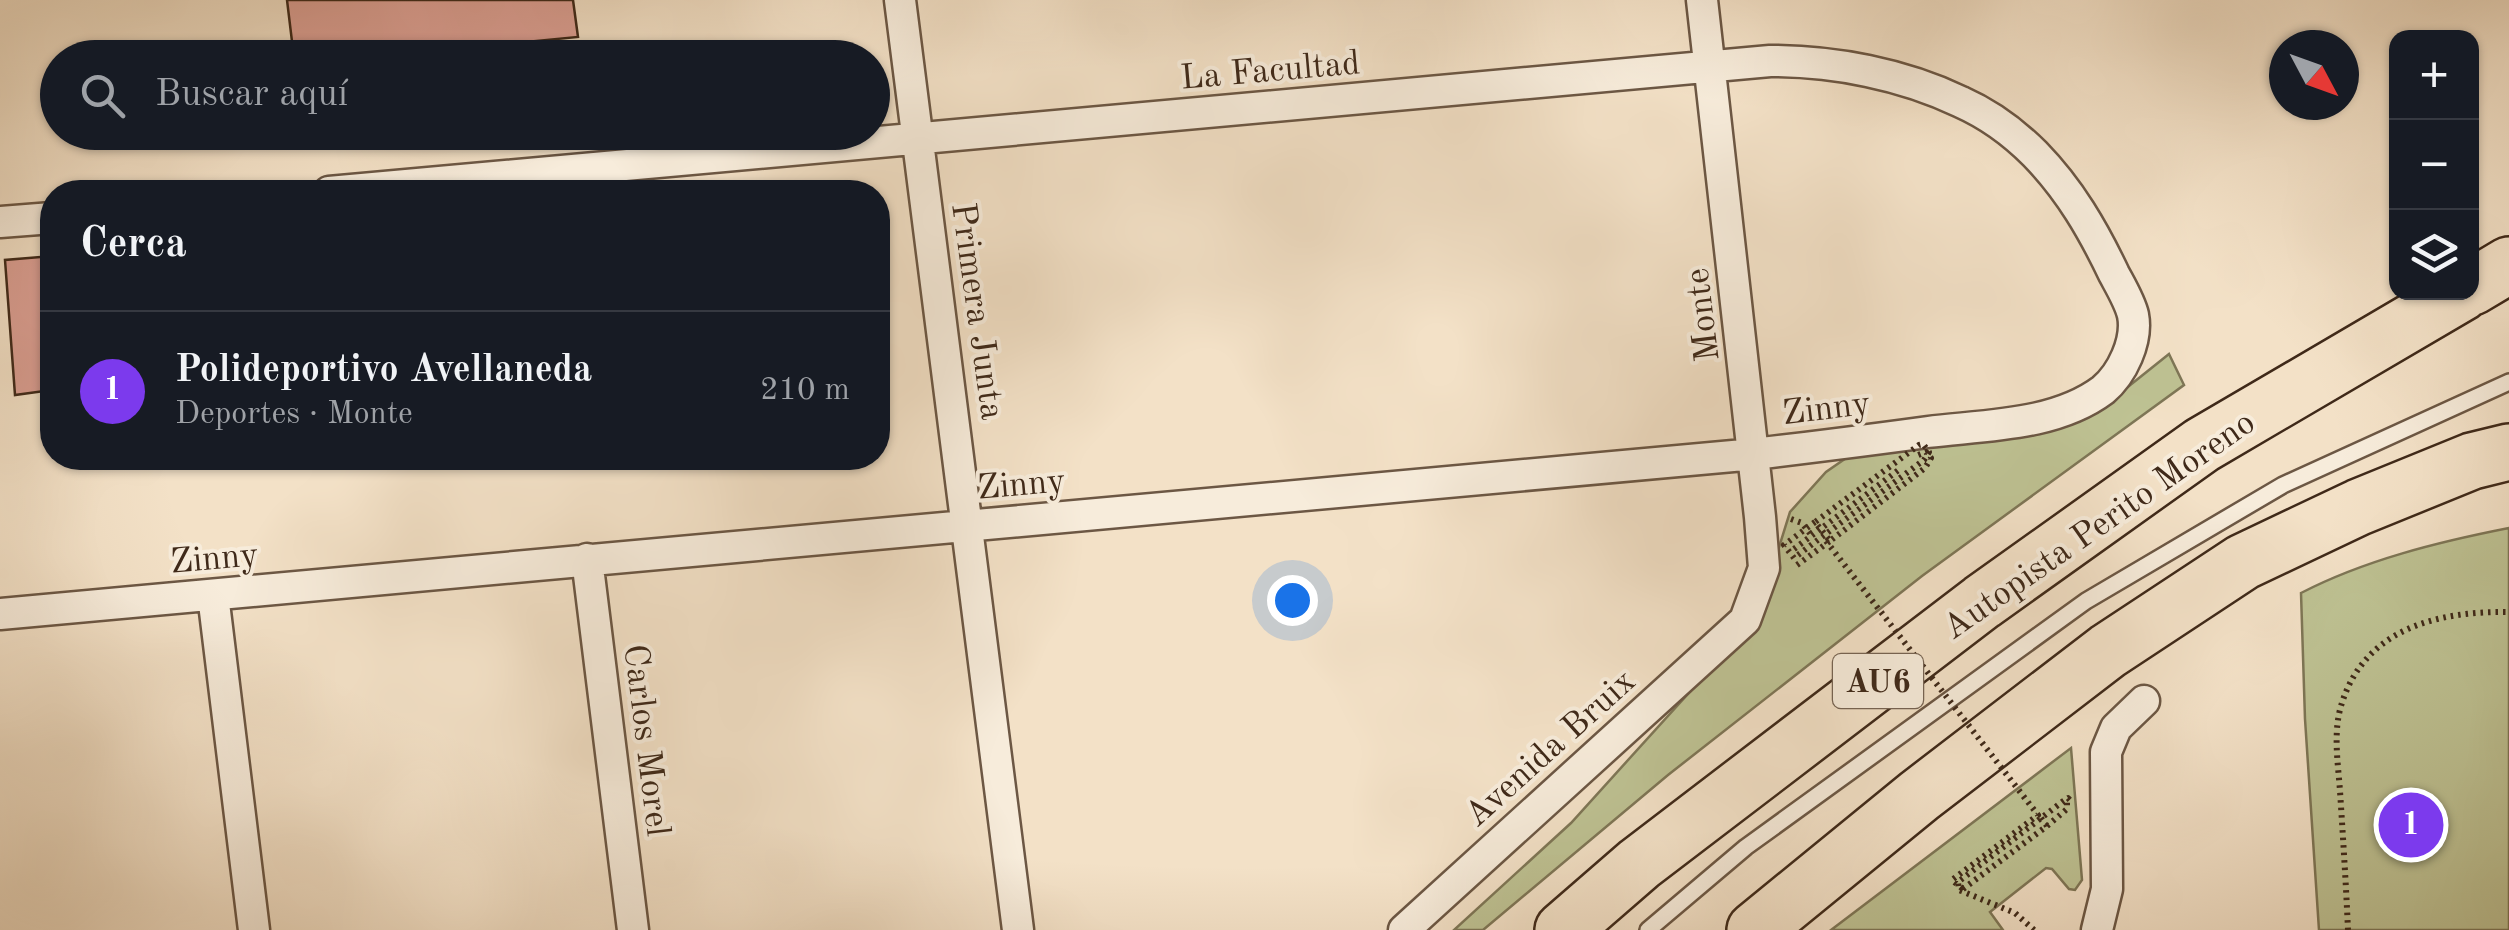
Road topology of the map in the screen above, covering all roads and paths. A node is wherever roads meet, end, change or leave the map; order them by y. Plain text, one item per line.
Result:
1 (900, 0) edge
2 (1702, 0) edge
3 (1710, 67) junction
4 (918, 139) junction
5 (890, 142) edge
6 (796, 150) edge
7 (462, 180) edge
8 (40, 219) edge
9 (0, 222) edge
10 (2509, 266) edge
11 (2479, 283) edge
12 (2448, 300) edge
13 (2509, 382) edge
14 (2047, 415) joint
15 (2509, 452) edge
16 (1755, 454) junction
17 (1815, 522) junction
18 (969, 525) junction
19 (1827, 539) junction
20 (588, 559) junction
21 (213, 595) junction
22 (2509, 612) edge
23 (0, 614) edge
24 (1745, 620) joint
25 (2144, 701) dead end
26 (2040, 817) junction
27 (2047, 826) junction
28 (254, 930) edge
29 (633, 930) edge
30 (1018, 930) edge
31 (1404, 930) edge
32 (1563, 930) edge
33 (1648, 930) edge
34 (1755, 930) edge
35 (2034, 930) edge
36 (2097, 930) edge
37 (2348, 930) edge

1 - 4 street, Primera Junta
2 - 3 street, Monte
3 - 4 street, La Facultad
3 - 14 street, La Facultad
3 - 16 street, Monte
4 - 5 street, La Facultad
4 - 18 street, Primera Junta
6 - 7 street, La Facultad
8 - 9 street
10 - 11 highway
12 - 32 highway, Autopista Perito Moreno / AU6
13 - 33 lane
14 - 16 street, Zinny
15 - 34 highway
16 - 18 street, Zinny
16 - 24 street, Monte
17 - 19 path, bridge
17 - 19 path, bridge
17 - 19 path, bridge
18 - 20 street, Zinny
18 - 30 street, Primera Junta
19 - 19 path, bridge
19 - 26 path, bridge
20 - 21 street, Zinny
20 - 29 street, Carlos Morel
21 - 23 street, Zinny
21 - 28 street
22 - 37 path
24 - 31 street, Avenida Bruix
25 - 36 street
26 - 27 path
26 - 27 path
26 - 27 path, bridge
26 - 35 path

